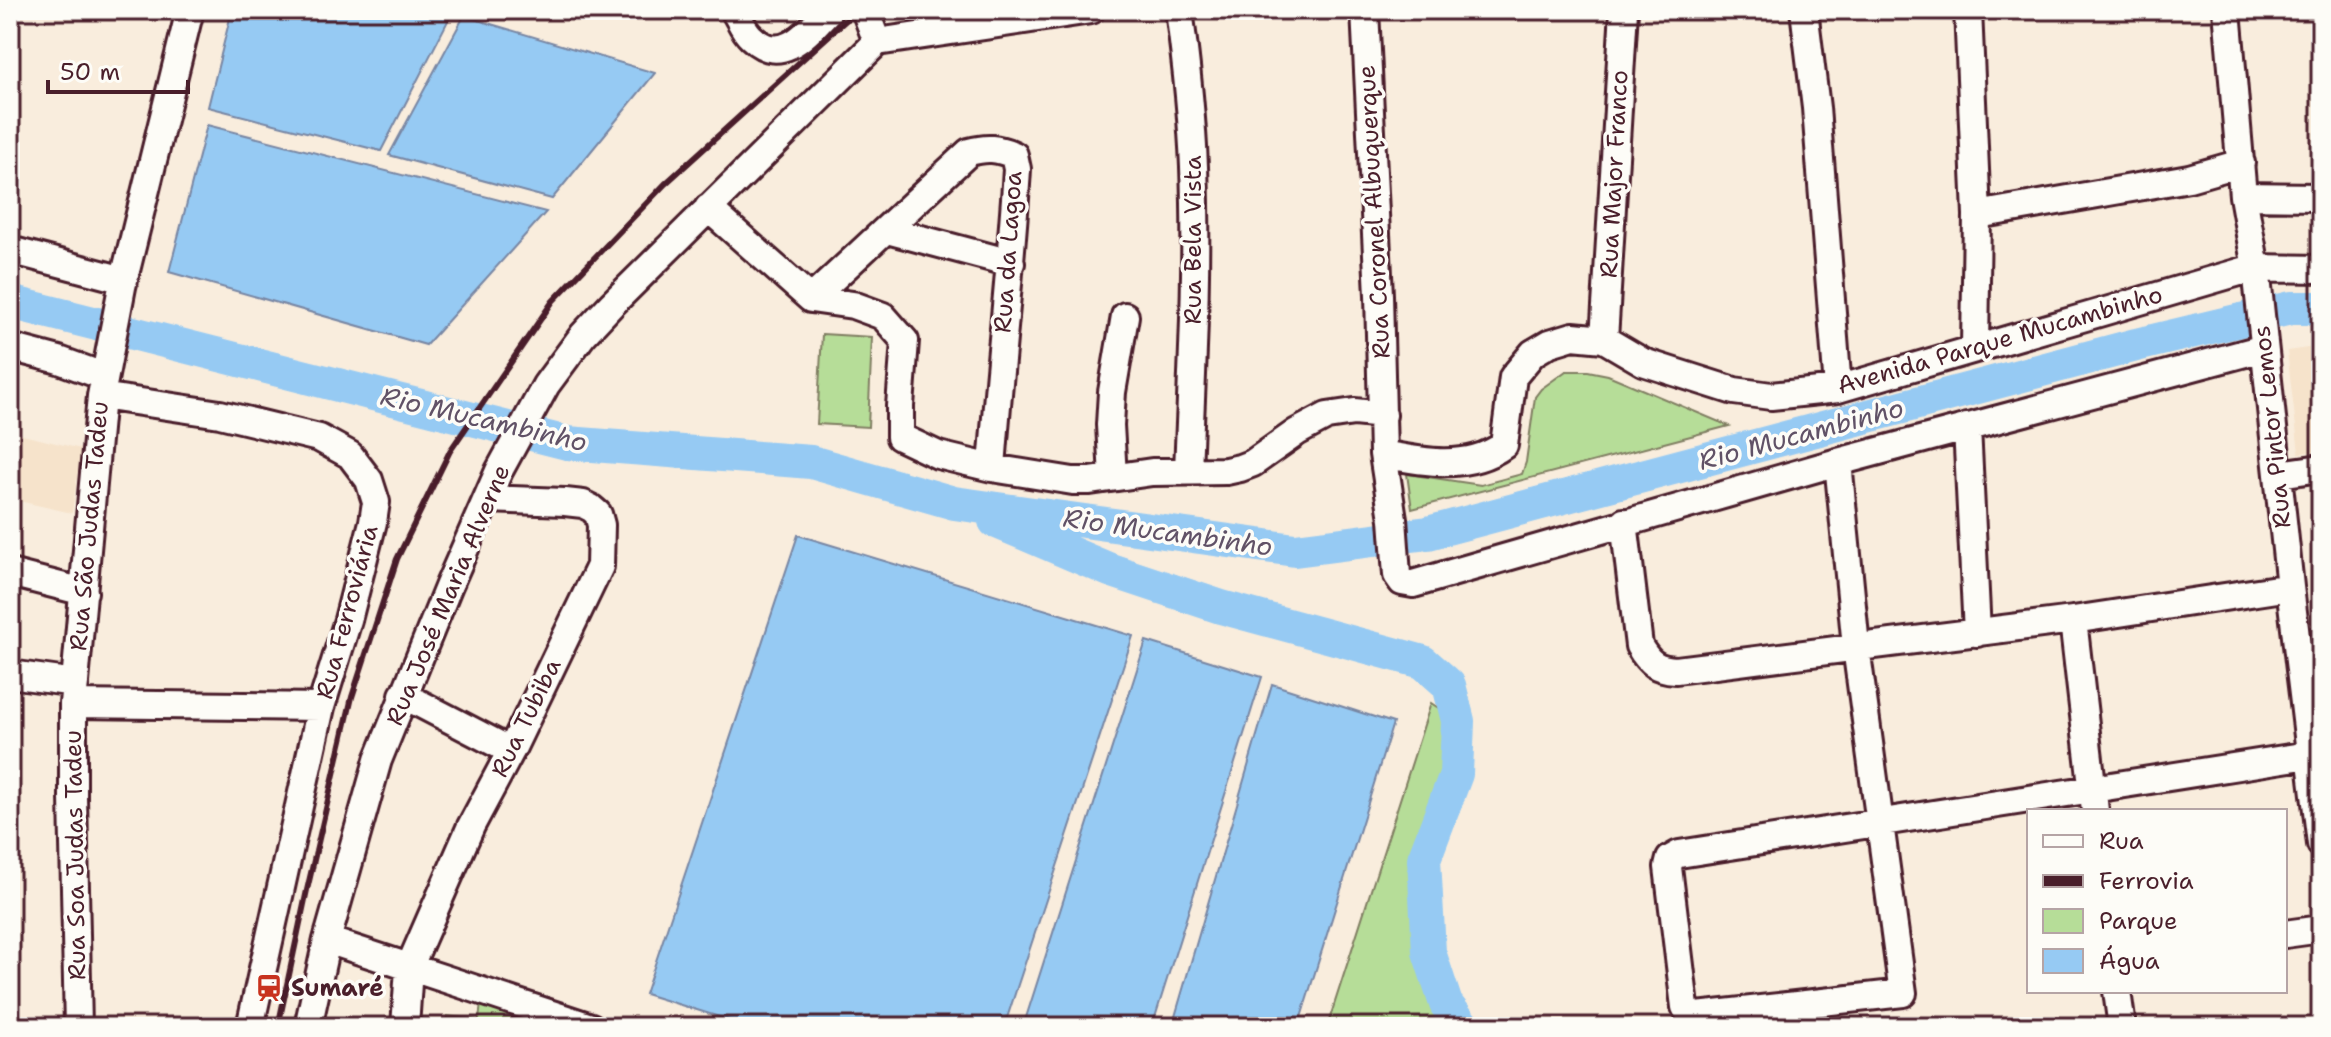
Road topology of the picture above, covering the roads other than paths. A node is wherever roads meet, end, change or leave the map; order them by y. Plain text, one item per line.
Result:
1 (190, 10) edge
2 (734, 10) edge
3 (829, 10) edge
4 (865, 10) edge
5 (1091, 10) edge
6 (1179, 10) edge
7 (1365, 10) edge
8 (1624, 10) edge
9 (1804, 10) edge
10 (1968, 10) edge
11 (2227, 10) edge
12 (877, 42) junction
13 (2241, 163) junction
14 (2243, 196) junction
15 (2321, 197) edge
16 (708, 208) junction
17 (1977, 215) junction
18 (887, 230) junction
19 (10, 250) edge
20 (1011, 263) junction
21 (2256, 268) junction
22 (2321, 269) edge
23 (123, 283) junction
24 (811, 299) junction
25 (1125, 316) dead end
26 (1604, 339) junction
27 (2263, 343) junction
28 (10, 347) edge
29 (1975, 347) junction
30 (103, 380) junction
31 (1838, 389) junction
32 (1383, 415) junction
33 (1967, 427) junction
34 (1383, 454) junction
35 (1838, 462) junction
36 (992, 468) junction
37 (2321, 468) edge
38 (1188, 471) junction
39 (2279, 474) junction
40 (1113, 477) junction
41 (488, 499) junction
42 (1624, 522) junction
43 (10, 573) edge
44 (2290, 587) junction
45 (84, 592) junction
46 (2073, 620) junction
47 (1977, 633) junction
48 (1856, 647) junction
49 (11, 677) edge
50 (74, 694) junction
51 (403, 695) junction
52 (321, 707) junction
53 (511, 751) junction
54 (2309, 755) junction
55 (2094, 800) edge
56 (1881, 823) junction
57 (2320, 828) edge
58 (2321, 929) edge
59 (2287, 934) edge
60 (327, 940) junction
61 (409, 968) junction
62 (2117, 993) edge
63 (78, 1027) edge
64 (250, 1027) edge
65 (308, 1027) edge
66 (405, 1027) edge
67 (591, 1027) edge
68 (2122, 1027) edge

1 - 23 street, Rua São Judas Tadeu
2 - 3 street
4 - 12 street
5 - 12 street
6 - 38 street, Rua Bela Vista
7 - 32 street, Rua Coronel Albuquerque
8 - 26 street, Rua Major Franco
9 - 31 street
10 - 17 street
11 - 13 street, Rua Pintor Lemos
12 - 16 street, Rua José Maria Alverne
13 - 14 street, Rua Pintor Lemos
13 - 17 street
14 - 15 street
14 - 21 street, Rua Pintor Lemos
16 - 24 street
16 - 41 street, Rua José Maria Alverne
17 - 29 street
18 - 20 street
18 - 20 street, Rua da Lagoa
18 - 24 street, Rua da Lagoa
19 - 23 street
20 - 36 street, Rua da Lagoa
21 - 22 street, Avenida Parque Mucambinho
21 - 27 street, Rua Pintor Lemos
21 - 29 street, Avenida Parque Mucambinho
23 - 30 street, Rua São Judas Tadeu
24 - 36 street
25 - 40 street
26 - 31 street, Avenida Parque Mucambinho
26 - 34 street, Avenida Parque Mucambinho
27 - 33 street
27 - 39 street, Rua Pintor Lemos
28 - 30 street, Rua Ferroviária
29 - 31 street, Avenida Parque Mucambinho
30 - 45 street, Rua São Judas Tadeu
30 - 52 street, Rua Ferroviária
32 - 34 street, Rua Coronel Albuquerque
32 - 38 street
33 - 35 street
33 - 47 street
34 - 42 street, Rua Coronel Albuquerque
35 - 42 street
35 - 48 street
36 - 40 street
37 - 39 street
38 - 40 street
39 - 44 street, Rua Pintor Lemos
41 - 51 street, Rua José Maria Alverne
41 - 53 street, Rua Tubiba
42 - 48 street
43 - 45 street
44 - 46 street
44 - 54 street, Rua Pintor Lemos
45 - 50 street, Rua São Judas Tadeu
46 - 47 street
46 - 55 street
47 - 48 street
48 - 56 street
49 - 50 street
50 - 52 street
50 - 63 street, Rua Soa Judas Tadeu
51 - 53 street
51 - 60 street, Rua José Maria Alverne
52 - 64 street, Rua Ferroviária
53 - 61 street, Rua Tubiba
54 - 55 street
54 - 57 street, Rua Pintor Lemos
55 - 56 street
56 - 56 street
58 - 59 street
60 - 61 street
60 - 65 street, Rua José Maria Alverne
61 - 66 street, Rua Tubiba
61 - 67 street
62 - 68 street

